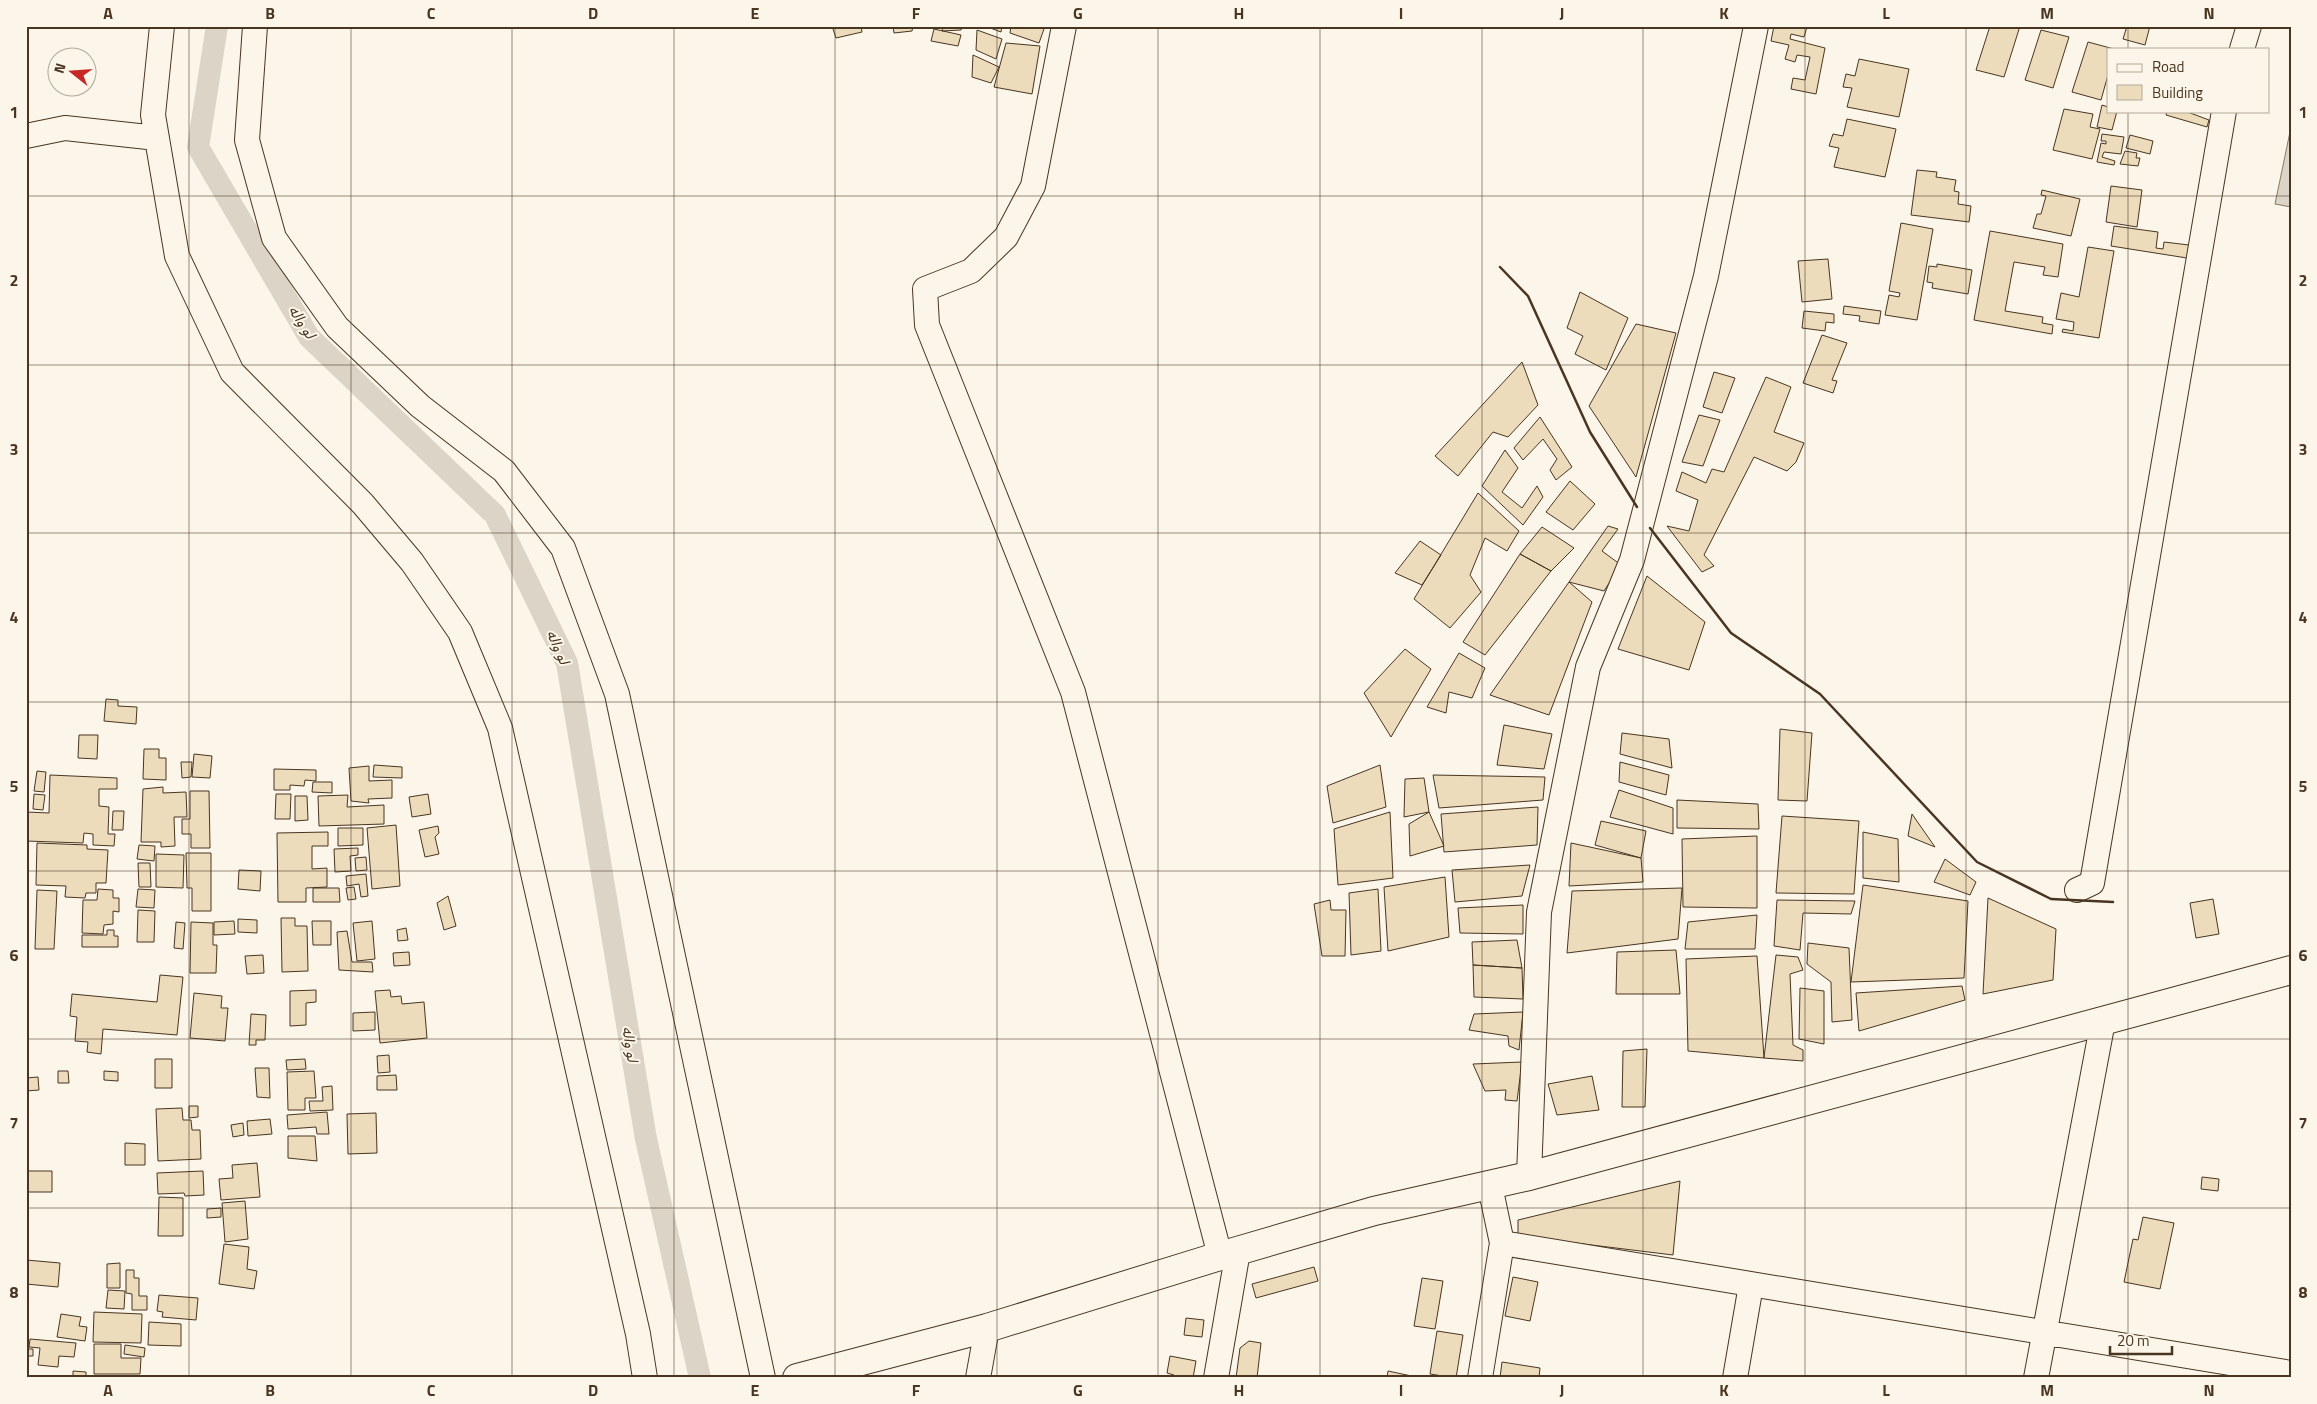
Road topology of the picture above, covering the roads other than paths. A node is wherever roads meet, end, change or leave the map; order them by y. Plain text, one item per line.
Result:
1 (162, 26) edge
2 (255, 26) edge
3 (1064, 26) edge
4 (1756, 26) edge
5 (2249, 26) edge
6 (2242, 48) edge
7 (2224, 112) edge
8 (26, 136) edge
9 (157, 138) junction
10 (2077, 890) dead end
11 (2291, 970) edge
12 (2103, 1021) junction
13 (1529, 1176) junction
14 (1490, 1186) junction
15 (1502, 1243) junction
16 (1229, 1253) junction
17 (1751, 1284) junction
18 (987, 1328) junction
19 (2044, 1331) junction
20 (2291, 1373) edge
21 (645, 1378) edge
22 (763, 1378) edge
23 (797, 1378) edge
24 (978, 1378) edge
25 (1216, 1378) edge
26 (1480, 1378) edge
27 (1734, 1378) edge
28 (2036, 1378) edge

1 - 9 street
2 - 22 street
3 - 16 street
4 - 13 street
5 - 6 street
7 - 10 street
8 - 9 street
9 - 21 street
11 - 12 main road
12 - 13 main road
12 - 19 street
13 - 14 main road
14 - 15 street
14 - 16 main road
15 - 17 street
15 - 26 street
16 - 18 main road
16 - 25 street
17 - 19 street
17 - 27 street
18 - 23 main road
18 - 24 street
19 - 20 street
19 - 28 street

